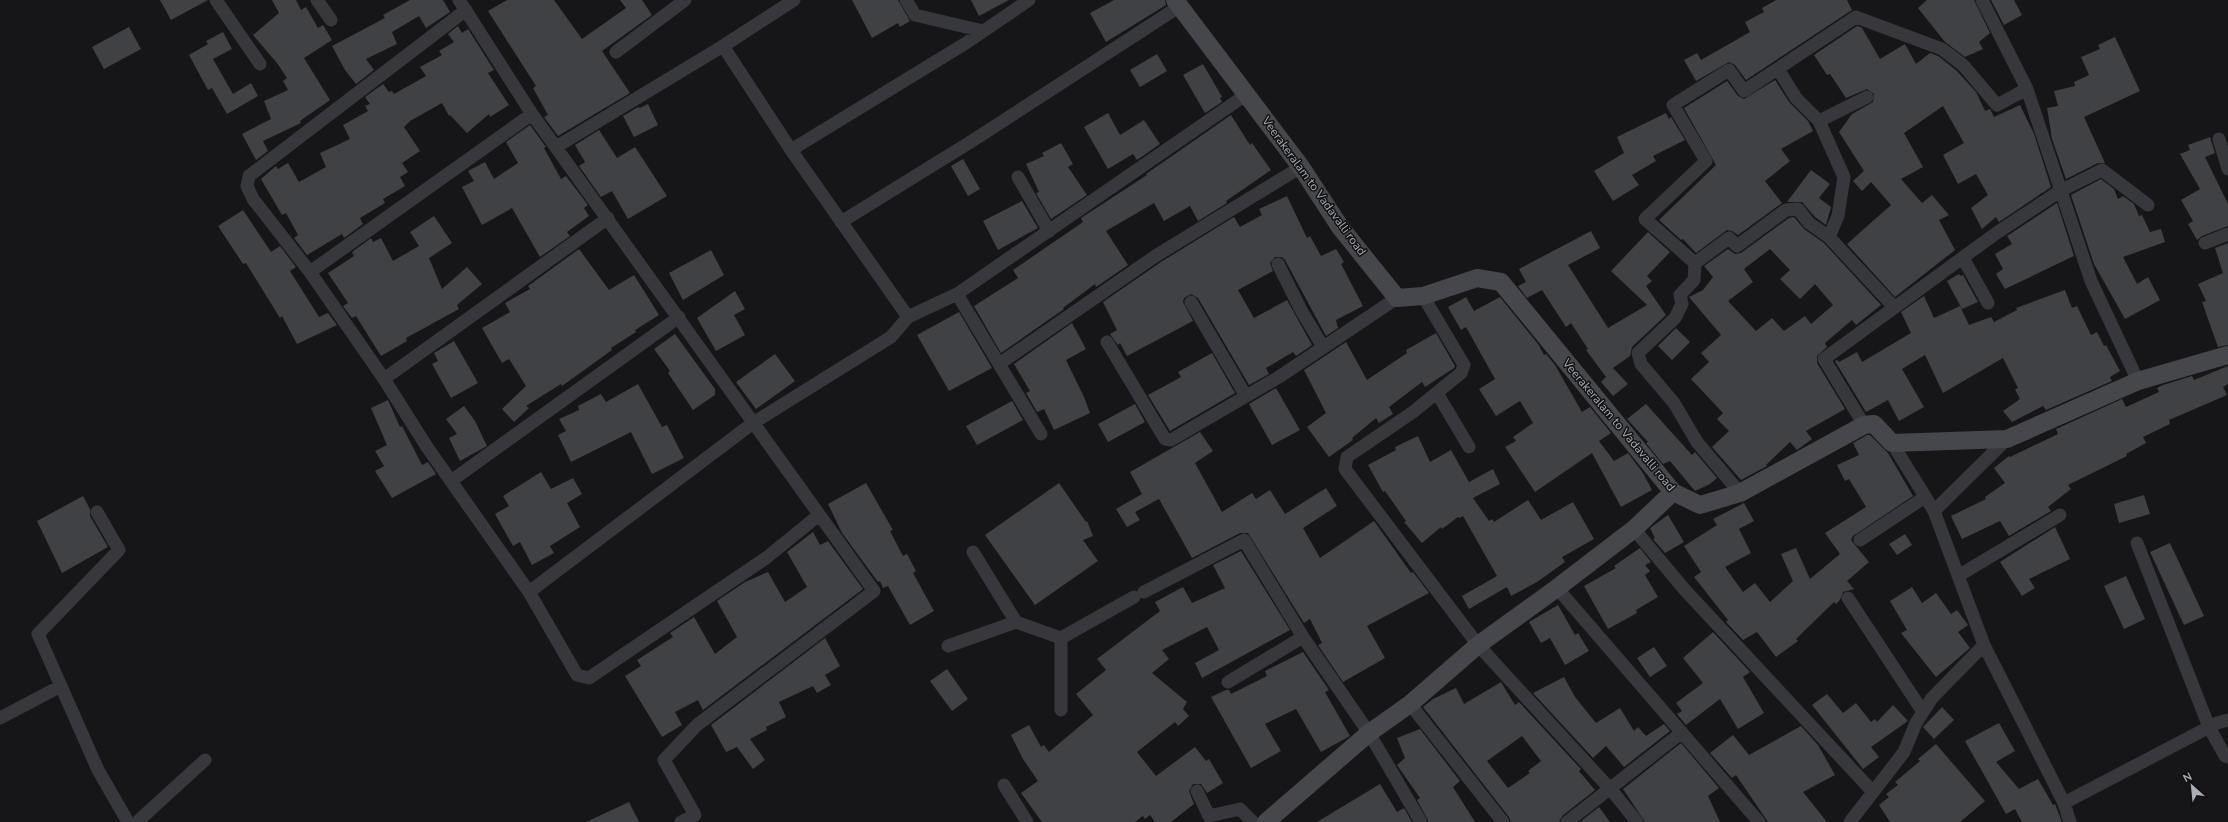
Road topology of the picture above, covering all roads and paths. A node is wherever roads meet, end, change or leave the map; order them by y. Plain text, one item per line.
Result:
1 (318, 0) edge
2 (685, 0) edge
3 (794, 0) edge
4 (906, 0) edge
5 (1982, 0) edge
6 (219, 1) edge
7 (1026, 1) edge
8 (1178, 3) edge
9 (462, 5) edge
10 (331, 20) dead end
11 (983, 31) junction
12 (723, 46) junction
13 (616, 52) dead end
14 (260, 64) dead end
15 (1778, 68) junction
16 (2027, 89) junction
17 (1248, 94) junction
18 (1867, 97) dead end
19 (532, 114) junction
20 (1819, 121) junction
21 (2219, 139) dead end
22 (556, 147) junction
23 (791, 150) junction
24 (1301, 167) junction
25 (2228, 169) edge
26 (1018, 177) dead end
27 (2060, 191) junction
28 (2148, 205) dead end
29 (608, 218) junction
30 (841, 222) junction
31 (1049, 230) junction
32 (2228, 234) edge
33 (1829, 237) junction
34 (2205, 243) dead end
35 (1962, 258) junction
36 (1695, 263) junction
37 (1278, 264) dead end
38 (310, 272) junction
39 (957, 294) junction
40 (1423, 296) junction
41 (1397, 298) junction
42 (1191, 302) dead end
43 (1988, 303) dead end
44 (1894, 307) junction
45 (678, 317) junction
46 (908, 317) junction
47 (1107, 342) dead end
48 (1323, 347) junction
49 (2228, 355) edge
50 (999, 364) junction
51 (384, 379) junction
52 (2138, 381) junction
53 (1437, 393) junction
54 (1246, 396) junction
55 (754, 423) junction
56 (1864, 425) junction
57 (1041, 434) dead end
58 (2007, 439) junction
59 (1892, 443) junction
60 (1469, 447) dead end
61 (451, 481) junction
62 (1673, 492) junction
63 (1740, 493) junction
64 (1925, 497) junction
65 (1934, 511) junction
66 (97, 512) dead end
67 (819, 515) junction
68 (2060, 515) dead end
69 (1634, 529) junction
70 (1860, 540) dead end
71 (2137, 543) dead end
72 (973, 552) dead end
73 (1958, 576) junction
74 (1557, 588) junction
75 (529, 592) junction
76 (1848, 598) dead end
77 (1016, 622) junction
78 (1303, 637) junction
79 (1061, 638) junction
80 (1984, 645) junction
81 (948, 646) dead end
82 (1478, 646) junction
83 (1228, 682) dead end
84 (61, 686) junction
85 (1410, 704) junction
86 (1061, 710) dead end
87 (1923, 712) junction
88 (0, 718) edge
89 (2228, 720) edge
90 (2209, 727) junction
91 (1369, 733) junction
92 (1681, 733) junction
93 (2228, 757) edge
94 (205, 760) dead end
95 (1004, 785) dead end
96 (1609, 788) junction
97 (1197, 791) dead end
98 (1873, 792) junction
99 (2064, 803) junction
100 (128, 822) edge
101 (137, 822) edge
102 (681, 822) edge
103 (1028, 822) edge
104 (1253, 822) edge
105 (1266, 822) edge
106 (1421, 822) edge
107 (1503, 822) edge
108 (1567, 822) edge
109 (1637, 822) edge
110 (1759, 822) edge
111 (1850, 822) edge
112 (2070, 822) edge

1 - 10 street
2 - 13 street
3 - 12 street
4 - 11 street
5 - 16 street
6 - 14 street
7 - 11 street
8 - 17 street, Veerakeralam to Vadavalli road
8 - 30 street
9 - 19 street
9 - 38 street
11 - 23 street
12 - 22 street
12 - 23 street
15 - 16 street
15 - 20 street
15 - 36 street
16 - 27 street
17 - 24 street, Veerakeralam to Vadavalli road
17 - 31 street
18 - 20 street
19 - 22 street
19 - 38 street
20 - 33 street
21 - 25 street
22 - 29 street
23 - 30 street
24 - 41 street, Veerakeralam to Vadavalli road
24 - 50 street
26 - 31 street
27 - 28 street
27 - 35 street
27 - 52 street
29 - 45 street
29 - 51 street
30 - 46 street
31 - 39 street
32 - 34 street
33 - 36 street
33 - 44 street
35 - 43 street
35 - 44 street
36 - 63 street
37 - 48 street
38 - 51 street
39 - 46 street
39 - 50 street
40 - 41 street, Veerakeralam to Vadavalli road
40 - 53 street
40 - 62 street, Veerakeralam to Vadavalli road
41 - 48 street
42 - 54 street
44 - 56 street
45 - 55 street
45 - 61 street
46 - 55 street
47 - 54 street
48 - 54 street
49 - 52 street
50 - 57 street
51 - 61 street
52 - 58 street
53 - 60 street
53 - 82 street
55 - 67 street
55 - 75 street
56 - 59 street
56 - 63 street, Veerakeralam to Vadavalli road
58 - 59 street
58 - 65 street
59 - 64 street
61 - 75 street
62 - 63 street, Veerakeralam to Vadavalli road
62 - 69 street
64 - 65 street
64 - 70 street
65 - 73 street
66 - 84 street
67 - 75 street
67 - 102 street
68 - 73 street
69 - 74 street
69 - 98 street
71 - 90 street
72 - 77 street
73 - 80 street
74 - 82 street
74 - 92 street
76 - 87 street
77 - 79 street
77 - 81 street
78 - 79 street
78 - 83 street
78 - 91 street
79 - 86 street
80 - 87 street
80 - 99 street
82 - 85 street
82 - 96 street
84 - 88 street
84 - 100 street
85 - 91 street
85 - 107 street
87 - 98 street
89 - 90 street
90 - 93 street
90 - 99 street
91 - 105 street
91 - 106 street
92 - 96 street
92 - 110 street
94 - 101 street
95 - 103 street
96 - 108 street
96 - 109 street
97 - 104 street
98 - 111 street
99 - 112 street

